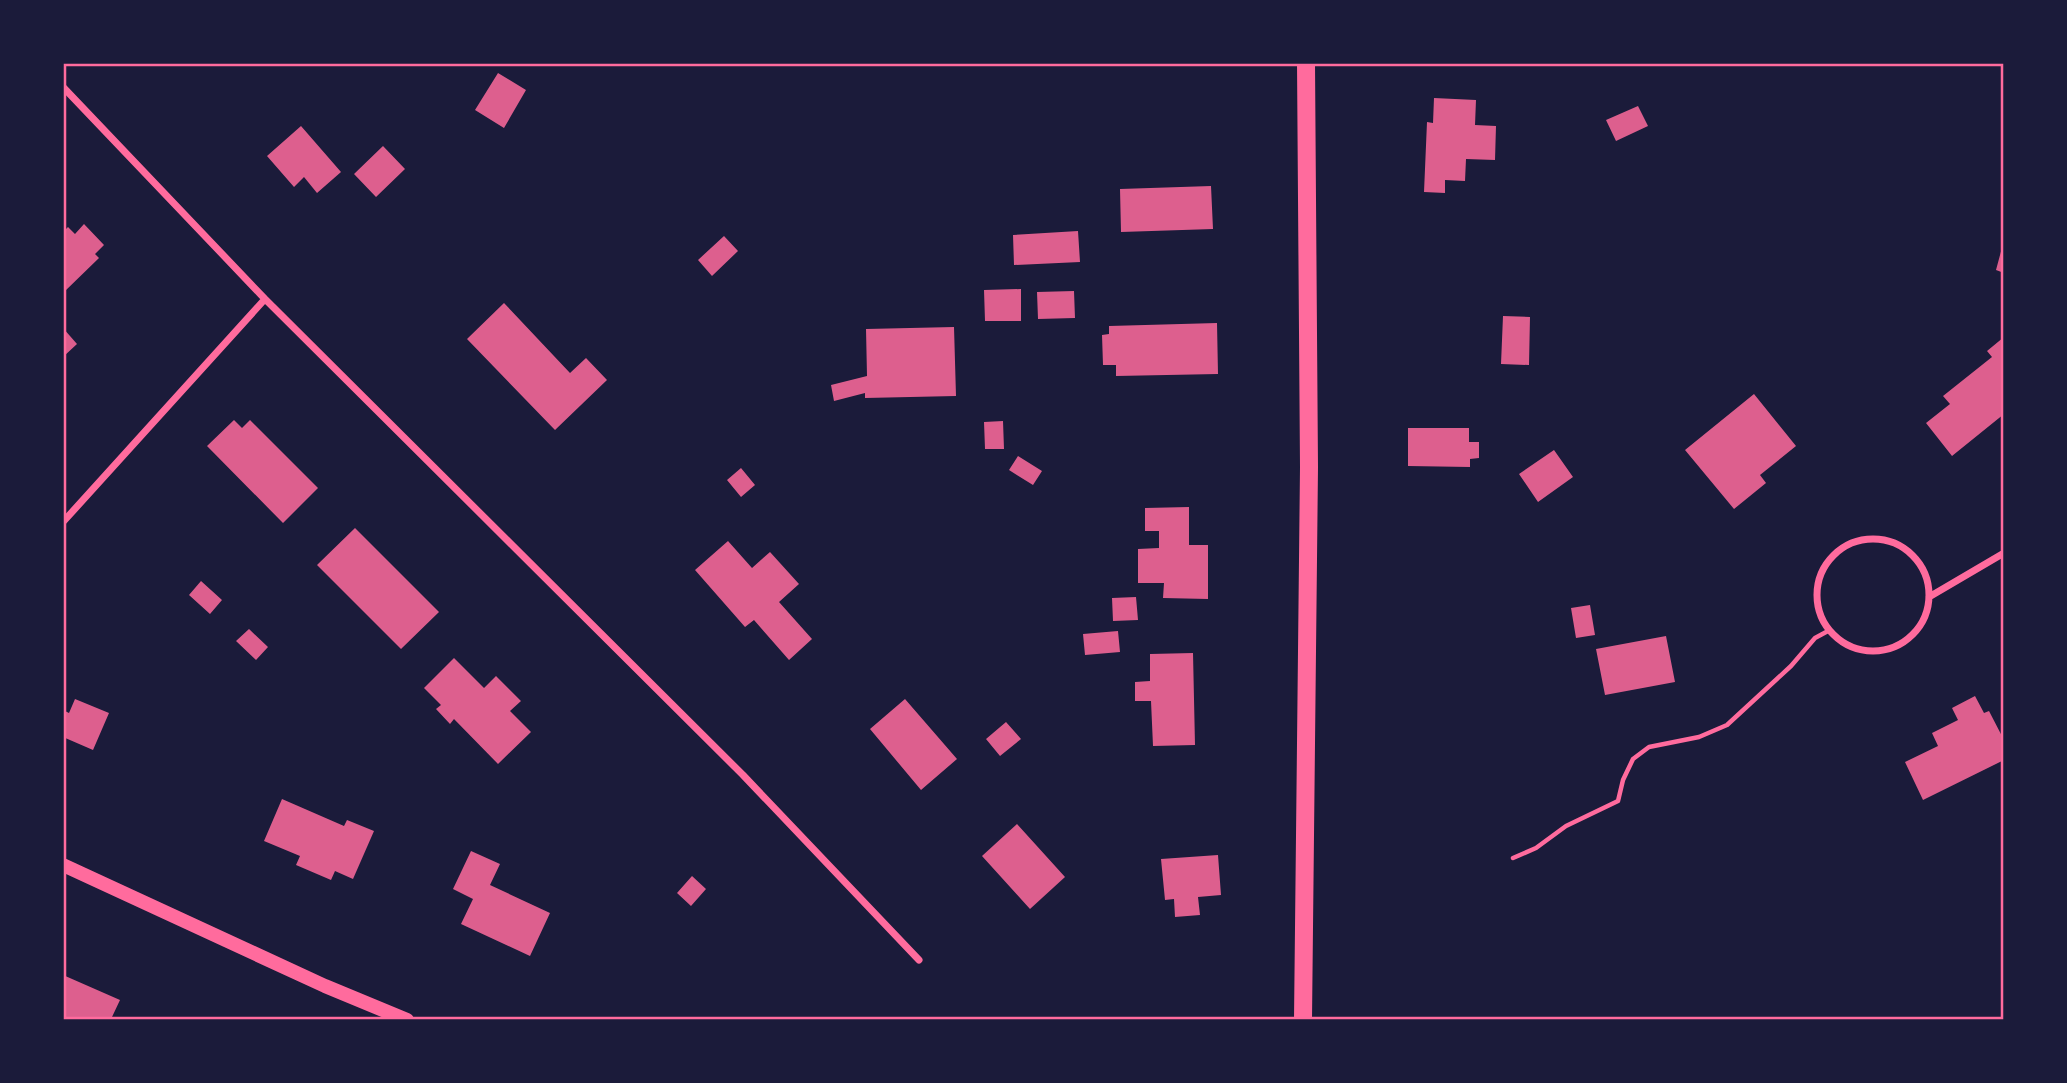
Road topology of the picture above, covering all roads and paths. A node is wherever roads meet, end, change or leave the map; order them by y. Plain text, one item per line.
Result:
1 (1306, 63) edge
2 (63, 87) edge
3 (265, 299) junction
4 (63, 522) edge
5 (2004, 553) edge
6 (1929, 597) junction
7 (1828, 631) junction
8 (1513, 858) dead end
9 (63, 865) edge
10 (919, 960) dead end
11 (407, 1020) edge
12 (1303, 1020) edge

1 - 12 main road
2 - 3 street
3 - 4 street
3 - 10 street
5 - 6 street
6 - 7 street
6 - 7 street
7 - 8 path
9 - 11 main road

